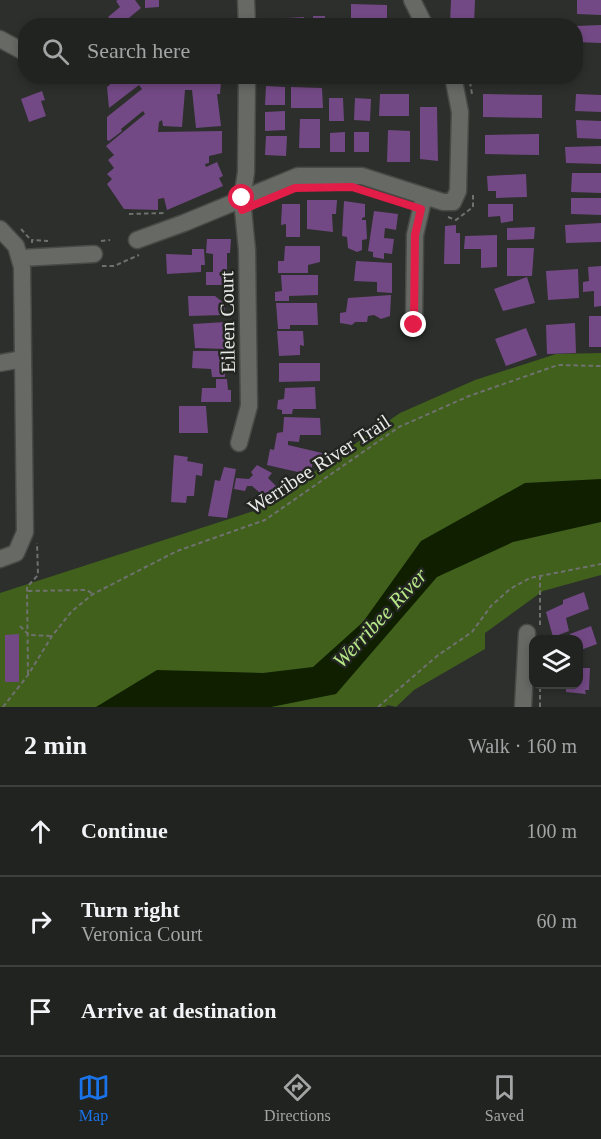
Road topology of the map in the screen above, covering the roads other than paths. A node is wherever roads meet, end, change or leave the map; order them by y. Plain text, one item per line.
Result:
1 (246, 0) edge
2 (412, 0) edge
3 (247, 18) edge
4 (421, 18) edge
5 (0, 39) edge
6 (18, 49) edge
7 (247, 84) edge
8 (455, 84) edge
9 (242, 198) junction
10 (423, 203) junction
11 (0, 229) edge
12 (140, 247) road end
13 (97, 254) road end
14 (28, 258) junction
15 (414, 325) dead end
16 (23, 359) junction
17 (0, 363) edge
18 (239, 444) dead end
19 (0, 559) edge
20 (533, 629) road end
21 (523, 707) edge

1 - 3 street
2 - 4 street
5 - 6 street
7 - 9 street, Eileen Court
8 - 10 street
9 - 10 street
9 - 12 street
9 - 18 street, Eileen Court
10 - 15 street
11 - 14 street
13 - 14 street
14 - 16 street
16 - 17 street
16 - 19 street
20 - 21 street

